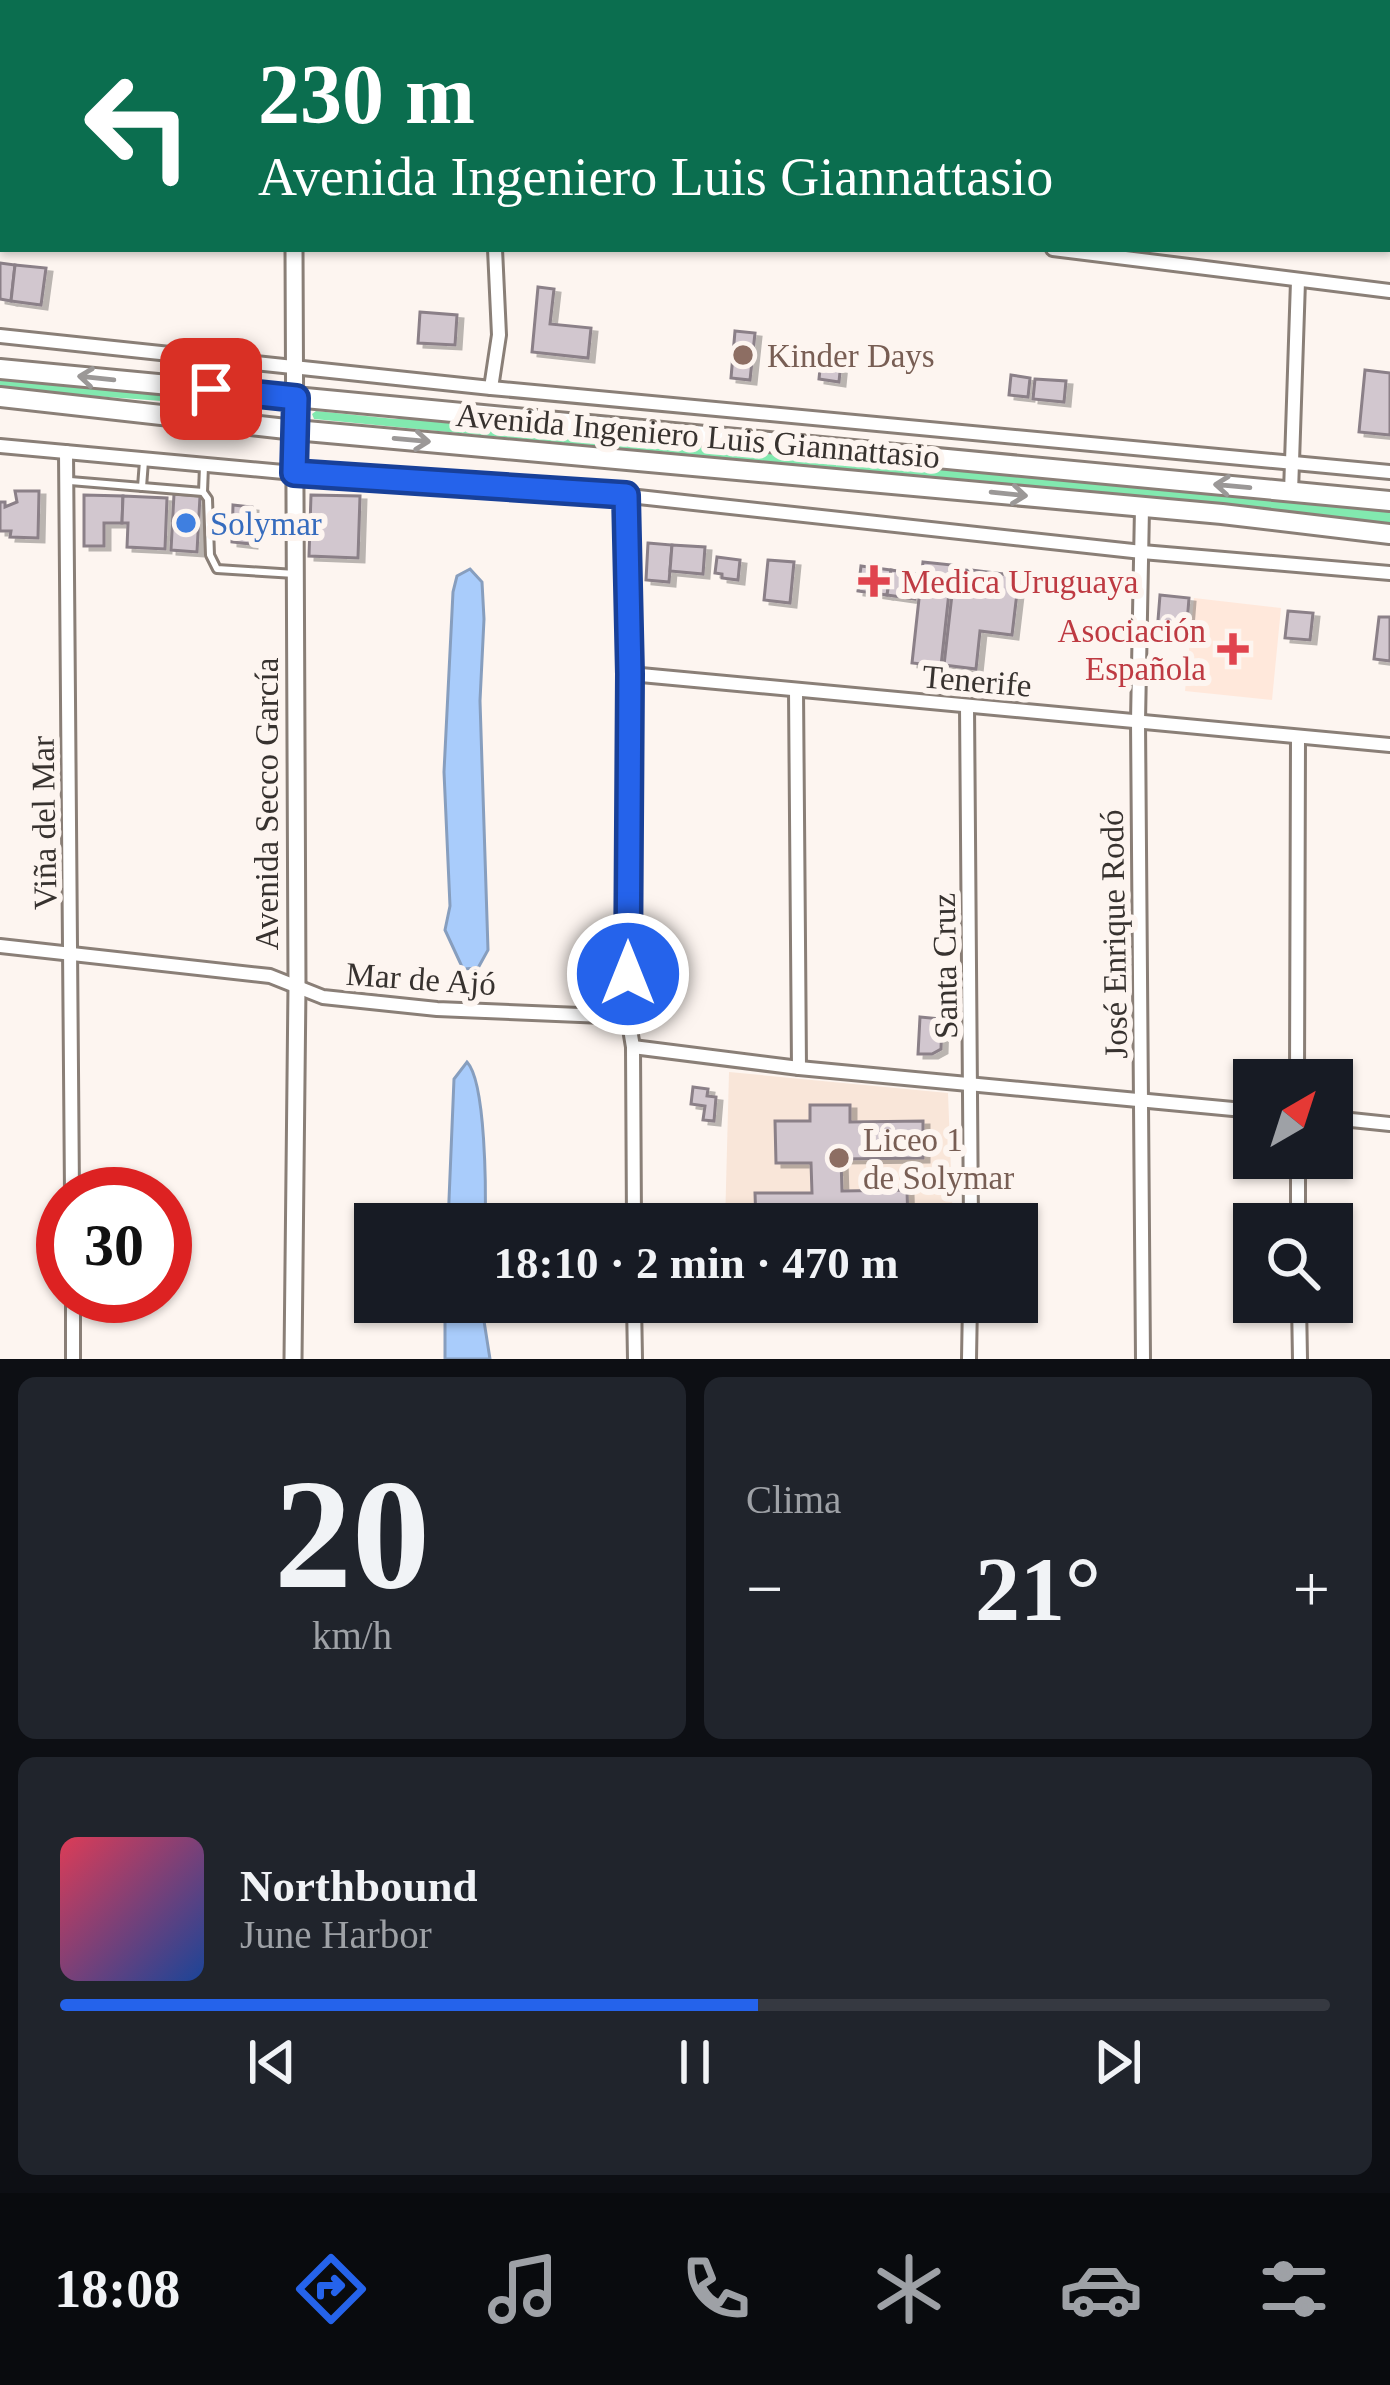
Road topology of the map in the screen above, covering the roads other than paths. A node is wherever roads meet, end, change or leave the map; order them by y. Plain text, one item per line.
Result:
1 (294, 252) edge
2 (495, 252) edge
3 (1076, 252) edge
4 (1298, 281) junction
5 (1390, 291) edge
6 (0, 336) edge
7 (296, 368) junction
8 (0, 369) edge
9 (491, 388) junction
10 (0, 397) edge
11 (296, 398) junction
12 (295, 430) junction
13 (0, 446) edge
14 (66, 452) junction
15 (144, 459) junction
16 (1292, 462) junction
17 (204, 464) junction
18 (1390, 472) edge
19 (294, 473) junction
20 (66, 481) junction
21 (142, 488) junction
22 (203, 492) junction
23 (1291, 492) junction
24 (626, 495) junction
25 (1390, 501) edge
26 (1142, 508) junction
27 (1390, 534) edge
28 (1142, 552) junction
29 (1390, 573) edge
30 (295, 574) junction
31 (630, 674) junction
32 (796, 690) junction
33 (968, 706) junction
34 (1138, 721) junction
35 (1298, 738) junction
36 (1390, 746) edge
37 (0, 946) edge
38 (71, 953) junction
39 (297, 986) junction
40 (628, 1017) junction
41 (633, 1047) junction
42 (1297, 1059) edge
43 (799, 1068) junction
44 (973, 1084) junction
45 (1142, 1100) junction
46 (1233, 1109) edge
47 (1353, 1120) edge
48 (1390, 1124) edge
49 (72, 1167) edge
50 (634, 1203) edge
51 (971, 1203) edge
52 (73, 1323) edge
53 (634, 1323) edge
54 (970, 1323) edge
55 (1300, 1323) edge
56 (74, 1359) edge
57 (293, 1359) edge
58 (635, 1359) edge
59 (969, 1359) edge
60 (1143, 1359) edge
61 (1300, 1359) edge

1 - 7 street, Avenida Secco García
2 - 9 street
3 - 4 street
4 - 5 street
4 - 16 street
6 - 7 street, Avenida Ingeniero Luis Giannattasio
7 - 9 street, Avenida Ingeniero Luis Giannattasio
7 - 11 street, Avenida Secco García
11 -> 8 main road, Avenida Ingeniero Luis Giannattasio
9 - 16 street, Avenida Ingeniero Luis Giannattasio
10 - 12 main road, Avenida Ingeniero Luis Giannattasio
11 - 12 street, Avenida Secco García
23 -> 11 main road, Avenida Ingeniero Luis Giannattasio
12 - 19 street, Avenida Secco García
12 -> 26 main road, Avenida Ingeniero Luis Giannattasio
13 - 14 street, Avenida Ingeniero Luis Giannattasio
14 - 15 street, Avenida Ingeniero Luis Giannattasio
14 - 20 street, Viña del Mar
15 - 17 street, Avenida Ingeniero Luis Giannattasio
15 - 21 lane
16 - 18 street, Avenida Ingeniero Luis Giannattasio
16 - 23 street
17 - 19 street, Avenida Ingeniero Luis Giannattasio
17 - 22 lane
19 - 24 street, Avenida Ingeniero Luis Giannattasio
19 - 30 street, Avenida Secco García
20 - 21 lane
20 - 38 street, Viña del Mar
21 - 22 lane
22 - 30 lane
23 - 25 main road, Avenida Ingeniero Luis Giannattasio
24 - 28 street, Avenida Ingeniero Luis Giannattasio
24 - 31 street
26 - 27 main road, Avenida Ingeniero Luis Giannattasio
26 - 28 street, José Enrique Rodó
28 - 29 street, Avenida Ingeniero Luis Giannattasio
28 - 34 street, José Enrique Rodó
30 - 39 street, Avenida Secco García
31 - 32 street, Tenerife
31 - 40 street
32 - 33 street, Tenerife
32 - 43 street
33 - 34 street, Tenerife
33 - 44 street, Santa Cruz
34 - 35 street, Tenerife
34 - 45 street, José Enrique Rodó
35 - 36 street, Tenerife
35 - 42 street
37 - 38 street, Mar de Ajó
38 - 39 street, Mar de Ajó
38 - 49 street, Viña del Mar
39 - 40 street, Mar de Ajó
39 - 57 street, Avenida Secco García
40 - 41 street
41 - 43 street
41 - 50 street
43 - 44 street
44 - 45 street
44 - 51 street, Santa Cruz
45 - 46 street
45 - 60 street, José Enrique Rodó
47 - 48 street
52 - 56 street
53 - 58 street
54 - 59 street
55 - 61 street

